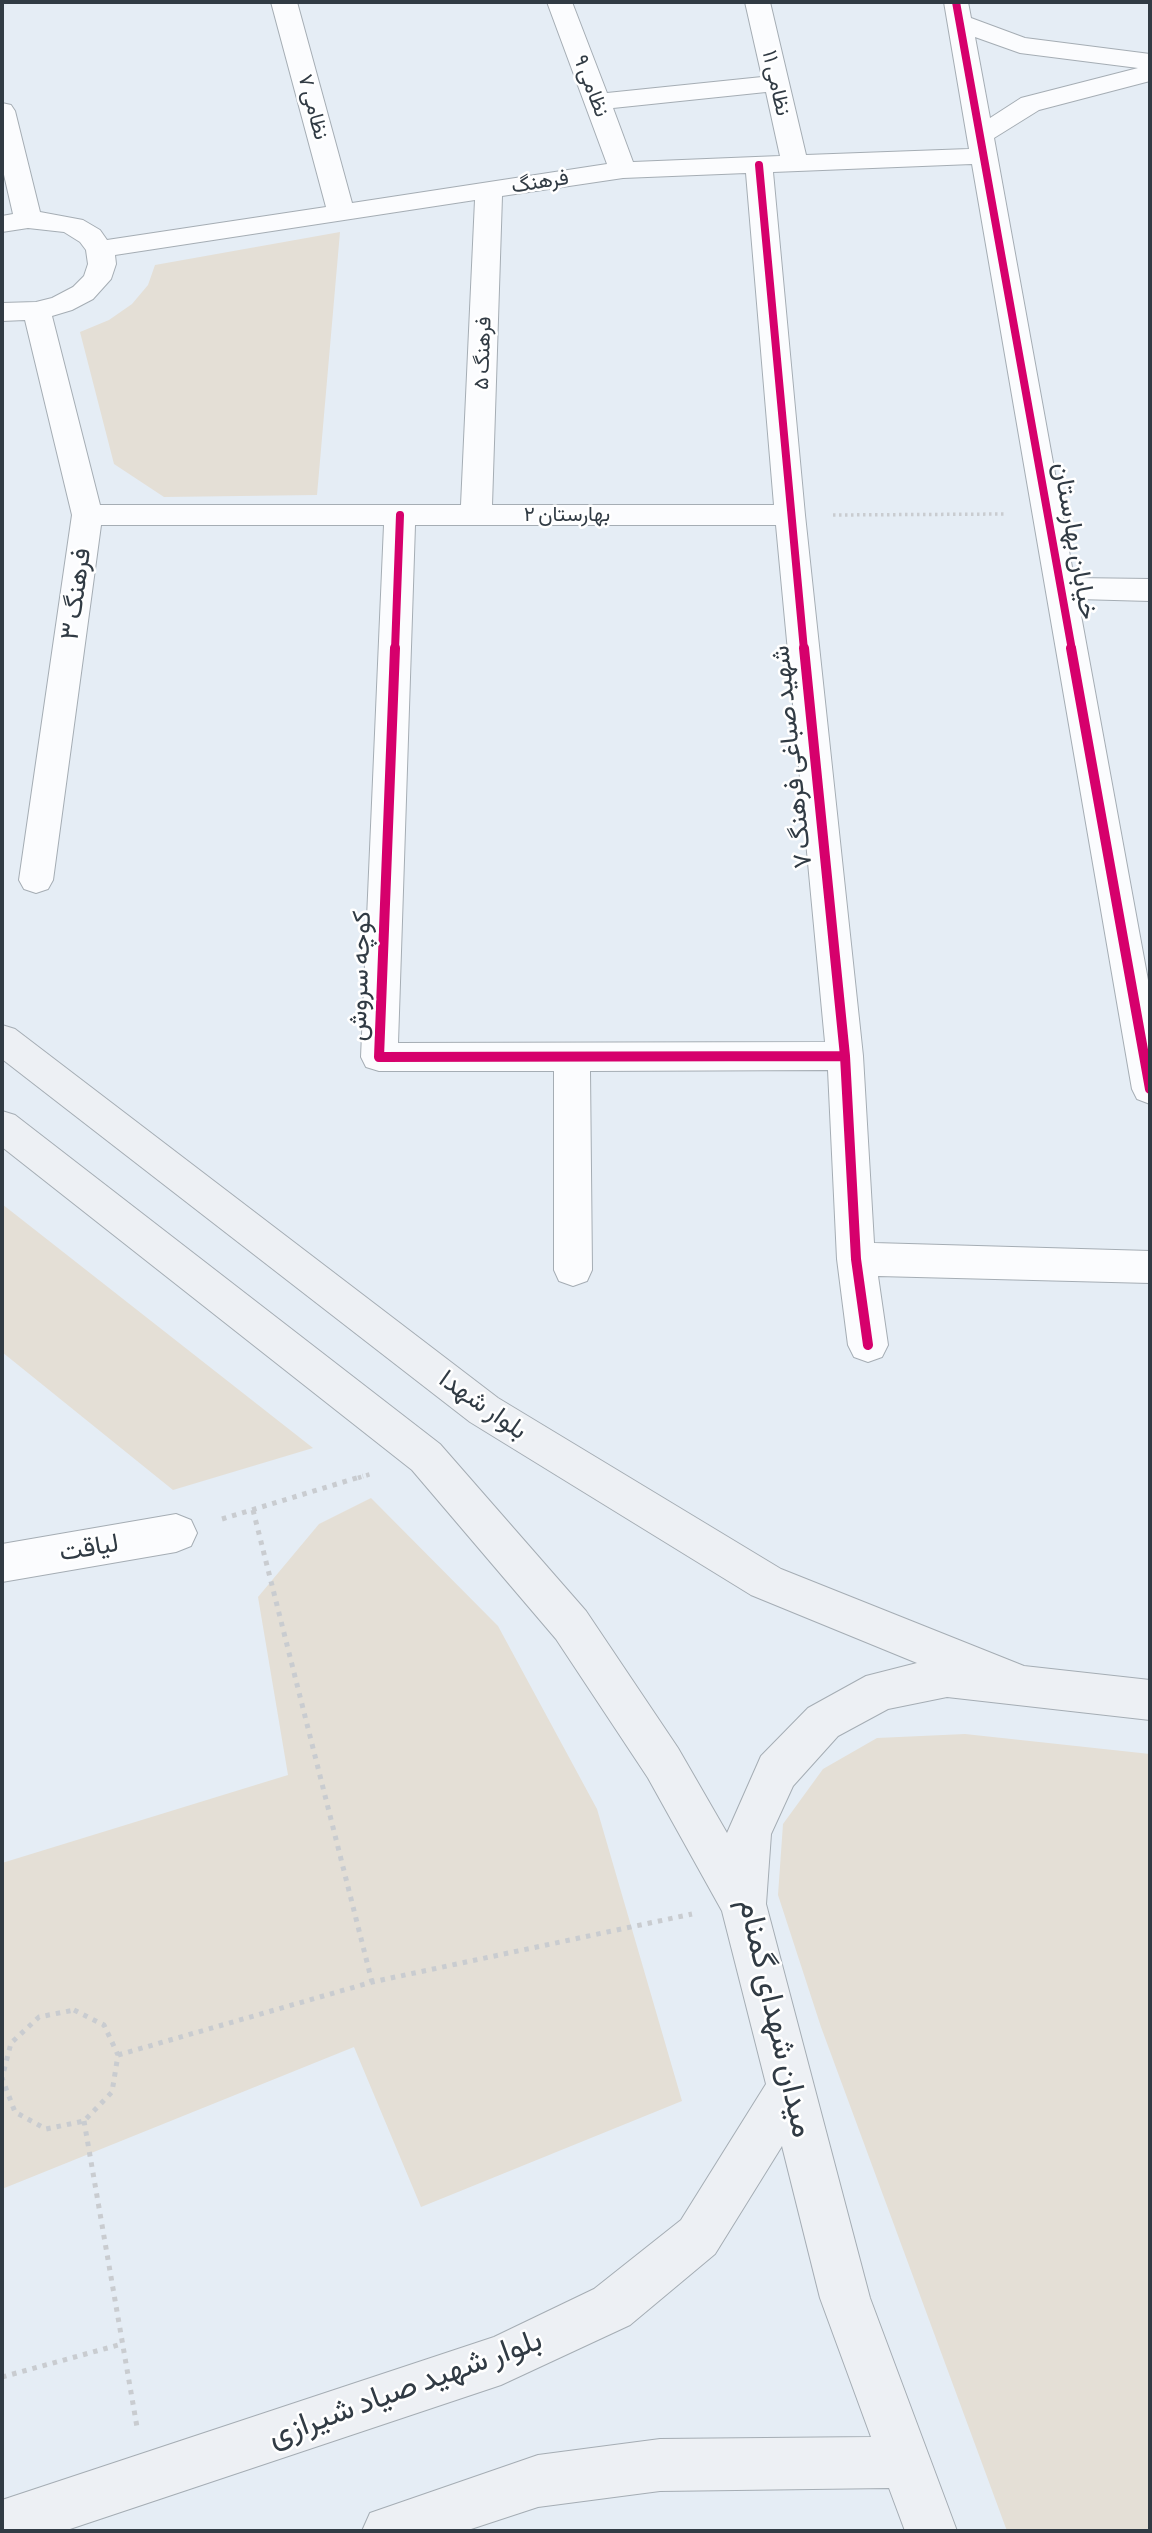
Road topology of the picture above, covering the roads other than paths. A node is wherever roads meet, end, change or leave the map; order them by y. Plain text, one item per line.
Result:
1 (284, 2) edge
2 (559, 2) edge
3 (758, 2) edge
4 (957, 12) edge
5 (1150, 62) edge
6 (1150, 73) edge
7 (776, 83) junction
8 (597, 102) junction
9 (2, 111) edge
10 (981, 146) junction
11 (794, 164) junction
12 (759, 165) junction
13 (623, 170) junction
14 (489, 190) junction
15 (341, 212) junction
16 (15, 222) edge
17 (100, 248) junction
18 (37, 311) junction
19 (2, 312) edge
20 (87, 515) junction
21 (400, 515) junction
22 (476, 515) junction
23 (790, 515) junction
24 (1061, 589) junction
25 (1150, 590) edge
26 (36, 880) dead end
27 (2, 1039) edge
28 (572, 1056) junction
29 (845, 1056) junction
30 (1150, 1089) edge
31 (2, 1126) edge
32 (856, 1259) junction
33 (1150, 1267) edge
34 (573, 1270) dead end
35 (868, 1345) dead end
36 (176, 1533) road end
37 (2, 1563) edge
38 (1017, 1683) junction
39 (1150, 1699) edge
40 (743, 1903) junction
41 (791, 2088) junction
42 (905, 2462) junction
43 (2, 2526) edge
44 (388, 2531) edge
45 (931, 2531) edge

1 - 15 street, نظامی ۷
2 - 8 street, نظامی ۹
3 - 7 street, نظامی ۱۱
4 - 5 street
4 - 10 street, خیابان بهارستان
6 - 10 street
7 - 8 street
7 - 11 street, نظامی ۱۱
8 - 13 street, نظامی ۹
9 - 16 street
10 - 11 street, فرهنگ
10 - 24 street, خیابان بهارستان
11 - 12 street, فرهنگ
12 - 13 street, فرهنگ
12 - 23 street, شهید صباغی فرهنگ ۷
13 - 14 street, فرهنگ
14 - 15 street, فرهنگ
14 - 22 street, فرهنگ ۵
15 - 17 street, فرهنگ
16 - 17 street
17 - 18 street
18 - 19 street
18 - 20 street, فرهنگ ۳
20 - 21 street, بهارستان ۲
20 - 26 street, فرهنگ ۳
21 - 22 street, بهارستان ۲
21 - 28 street, کوچه سروش
22 - 23 street, بهارستان ۲
23 - 29 street, شهید صباغی فرهنگ ۷
24 - 25 street
24 - 30 street, خیابان بهارستان
27 - 38 main road, بلوار شهدا
28 - 29 street, کوچه سروش
28 - 34 street
29 - 32 street, شهید صباغی فرهنگ ۷
31 - 40 main road
32 - 33 street
32 - 35 street, شهید صباغی فرهنگ ۷
36 - 37 street, لیاقت
38 - 39 main road, میدان شهدای گمنام
38 - 40 main road, میدان شهدای گمنام
40 - 41 main road, میدان شهدای گمنام
41 - 42 main road, میدان شهدای گمنام
41 - 43 main road, بلوار شهید صیاد شیرازی
42 - 44 main road
42 - 45 main road, میدان شهدای گمنام

